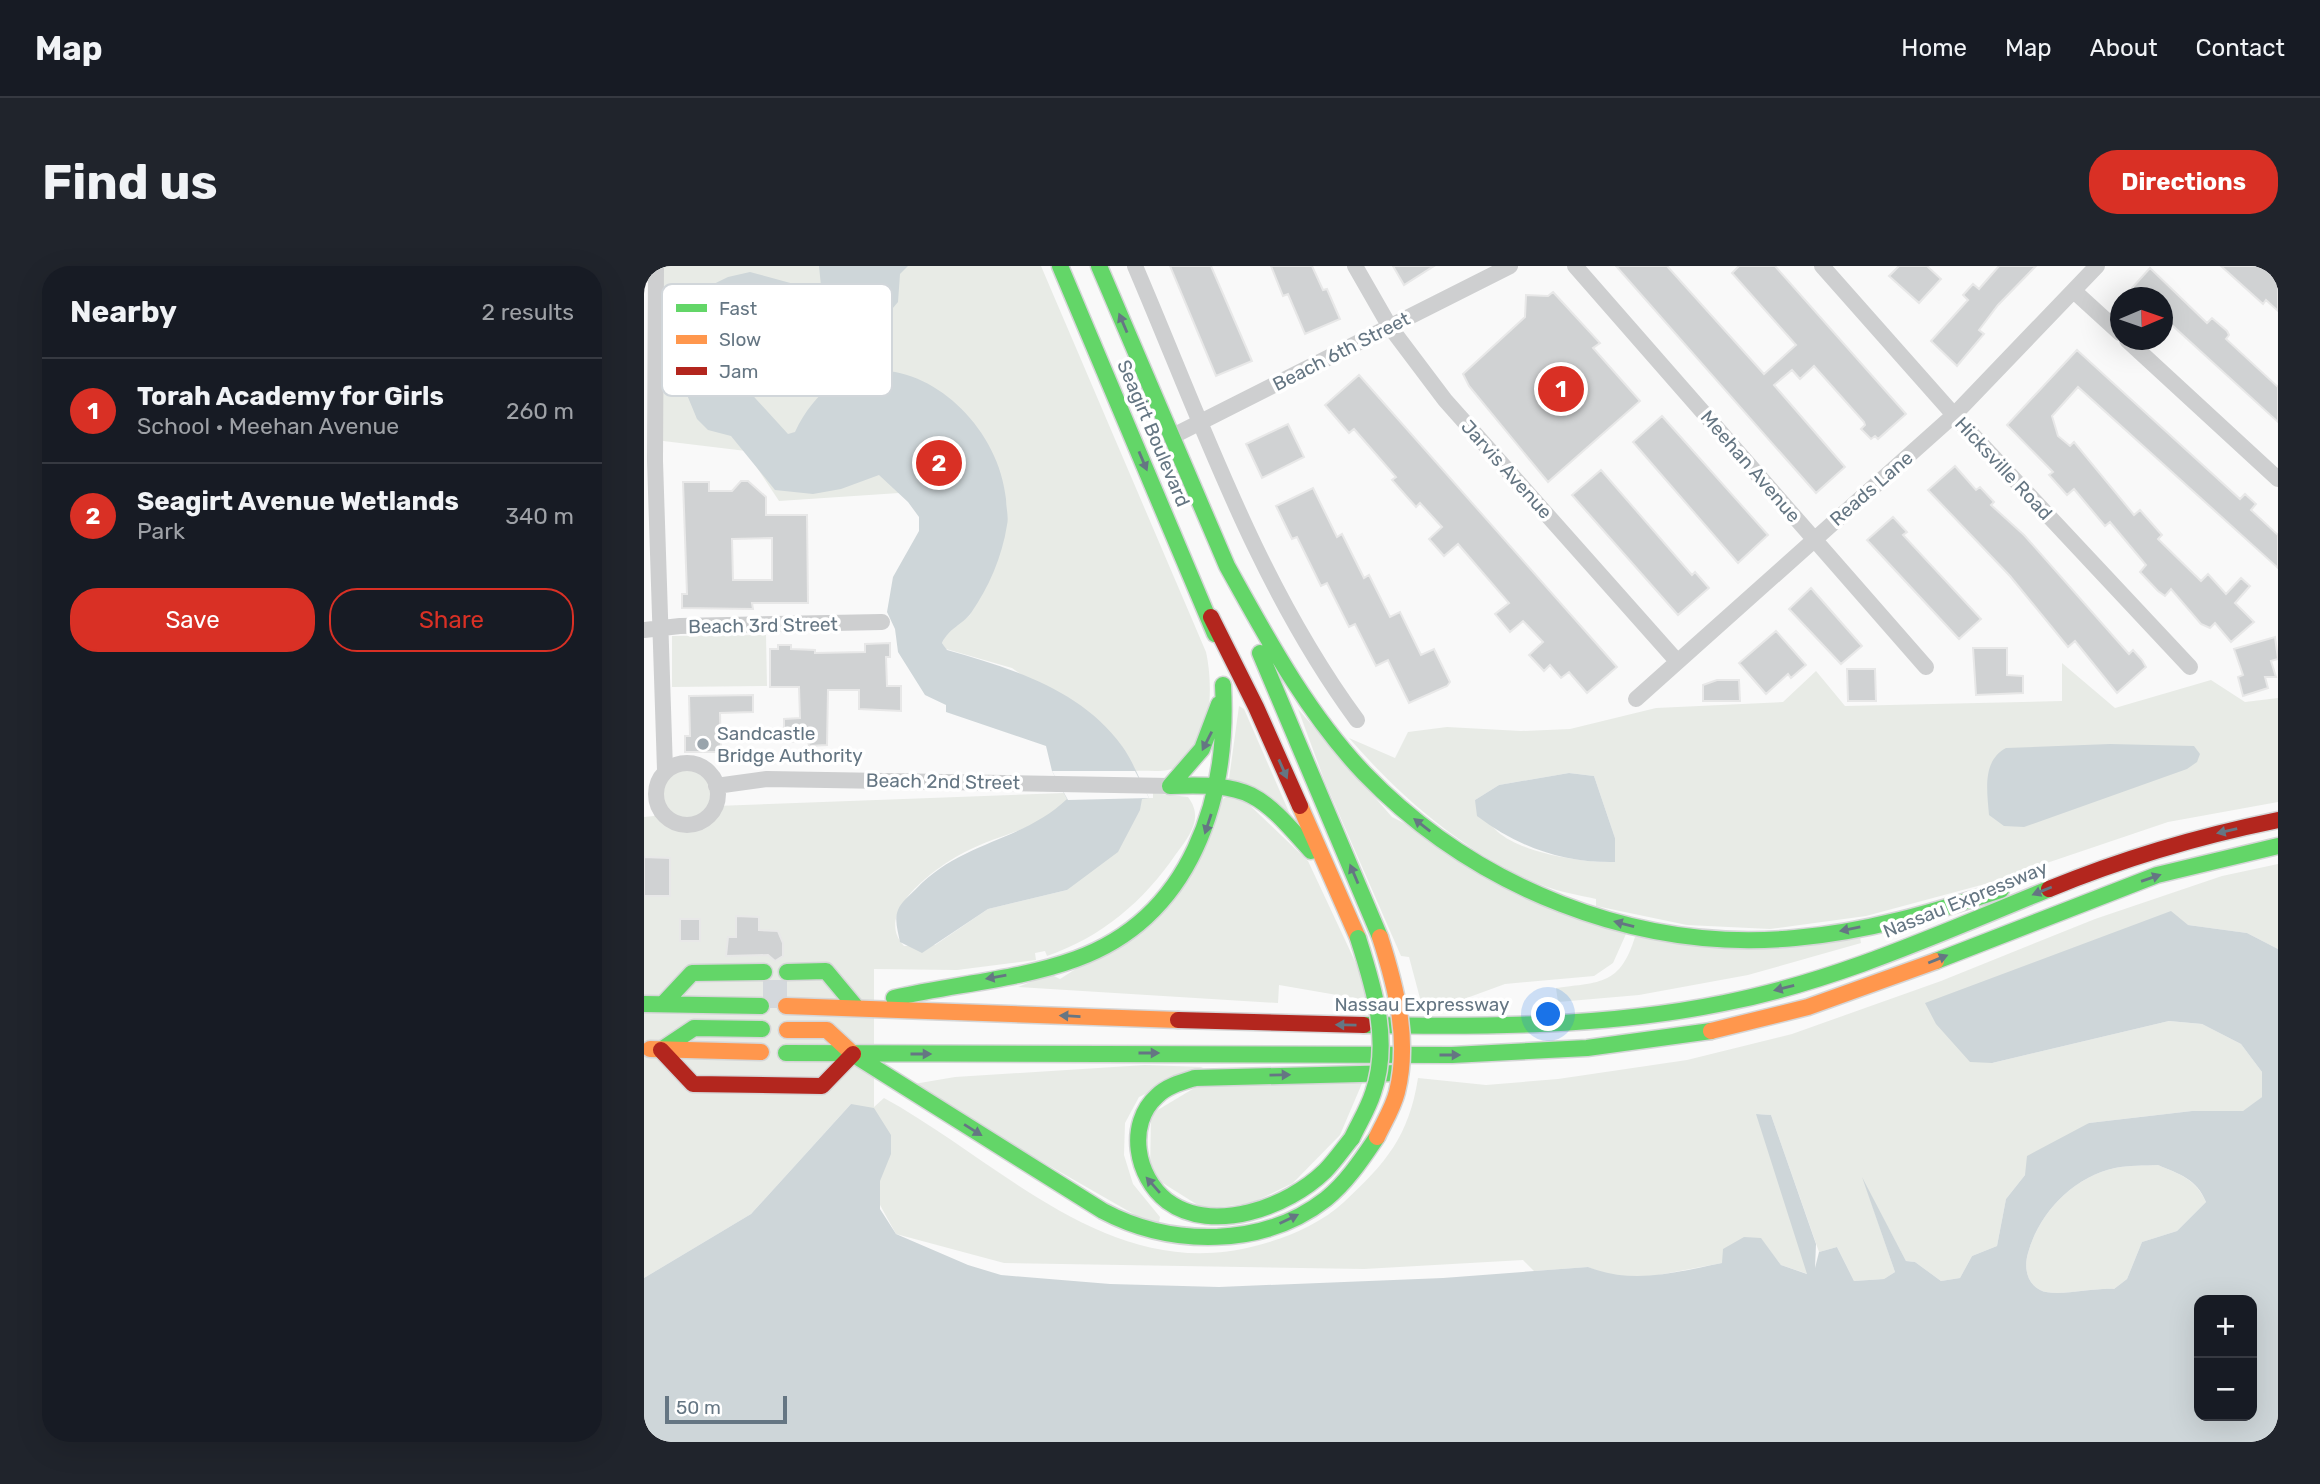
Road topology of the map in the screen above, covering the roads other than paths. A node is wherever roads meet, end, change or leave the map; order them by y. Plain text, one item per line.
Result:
1 (656, 266) edge
2 (1060, 266) edge
3 (1098, 266) edge
4 (1135, 266) edge
5 (1354, 266) edge
6 (1510, 266) edge
7 (1575, 266) edge
8 (1822, 266) edge
9 (2097, 266) edge
10 (2075, 292) junction
11 (650, 312) edge
12 (2110, 324) edge
13 (1390, 327) junction
14 (2138, 350) edge
15 (1954, 415) junction
16 (1202, 421) junction
17 (1171, 437) junction
18 (649, 462) edge
19 (2278, 479) edge
20 (1815, 537) junction
21 (1227, 566) junction
22 (1210, 617) junction
23 (882, 622) dead end
24 (651, 629) edge
25 (1676, 660) junction
26 (1926, 667) dead end
27 (2190, 667) dead end
28 (1223, 685) junction
29 (1636, 699) dead end
30 (1357, 720) dead end
31 (665, 770) junction
32 (1220, 784) junction
33 (716, 786) junction
34 (1170, 786) junction
35 (651, 808) edge
36 (2278, 820) edge
37 (2176, 842) junction
38 (2278, 846) edge
39 (1329, 872) junction
40 (644, 1004) edge
41 (663, 1004) junction
42 (856, 1007) junction
43 (762, 1023) junction
44 (786, 1023) junction
45 (1710, 1031) junction
46 (644, 1049) edge
47 (661, 1050) junction
48 (853, 1054) junction
49 (1458, 1072) dead end
50 (1418, 1073) dead end

1 - 11 street
2 -> 22 main road, Seagirt Boulevard
17 -> 3 main road, Seagirt Boulevard
4 - 16 street
5 - 13 street, Jarvis Avenue
6 - 13 street, Beach 6th Street
7 - 20 street, Meehan Avenue
8 - 15 street, Hicksville Road
9 - 10 street, Reads Lane
10 - 12 street
10 - 15 street, Reads Lane
11 - 18 street
13 - 16 street, Beach 6th Street
13 - 25 street, Jarvis Avenue
14 - 19 street
15 - 20 street, Reads Lane
15 - 27 street, Hicksville Road
16 - 17 street, Beach 6th Street
16 - 30 street
17 - 21 main road, Seagirt Boulevard
18 - 24 street
20 - 25 street, Reads Lane
20 - 26 street, Meehan Avenue
37 -> 21 main road
48 -> 21 main road, bridge
22 - 28 main road
22 -> 39 main road
23 - 24 street, Beach 3rd Street
24 - 31 street
25 - 29 street, Reads Lane
28 - 32 main road
28 -> 34 main road
31 - 33 street
31 - 35 street
32 - 34 main road
32 - 39 main road
32 -> 42 main road
33 - 34 street, Beach 2nd Street
33 - 35 street
36 -> 37 main road, Nassau Expressway
37 -> 42 main road, Nassau Expressway
45 -> 38 main road
39 -> 50 main road, bridge
40 - 41 main road
41 - 43 main road
41 - 43 main road
42 - 44 main road, Nassau Expressway
42 - 44 main road
43 - 47 main road
43 - 47 main road
44 - 48 main road
44 - 48 main road
48 -> 45 main road
45 - 49 main road
46 - 47 main road
47 - 48 main road

